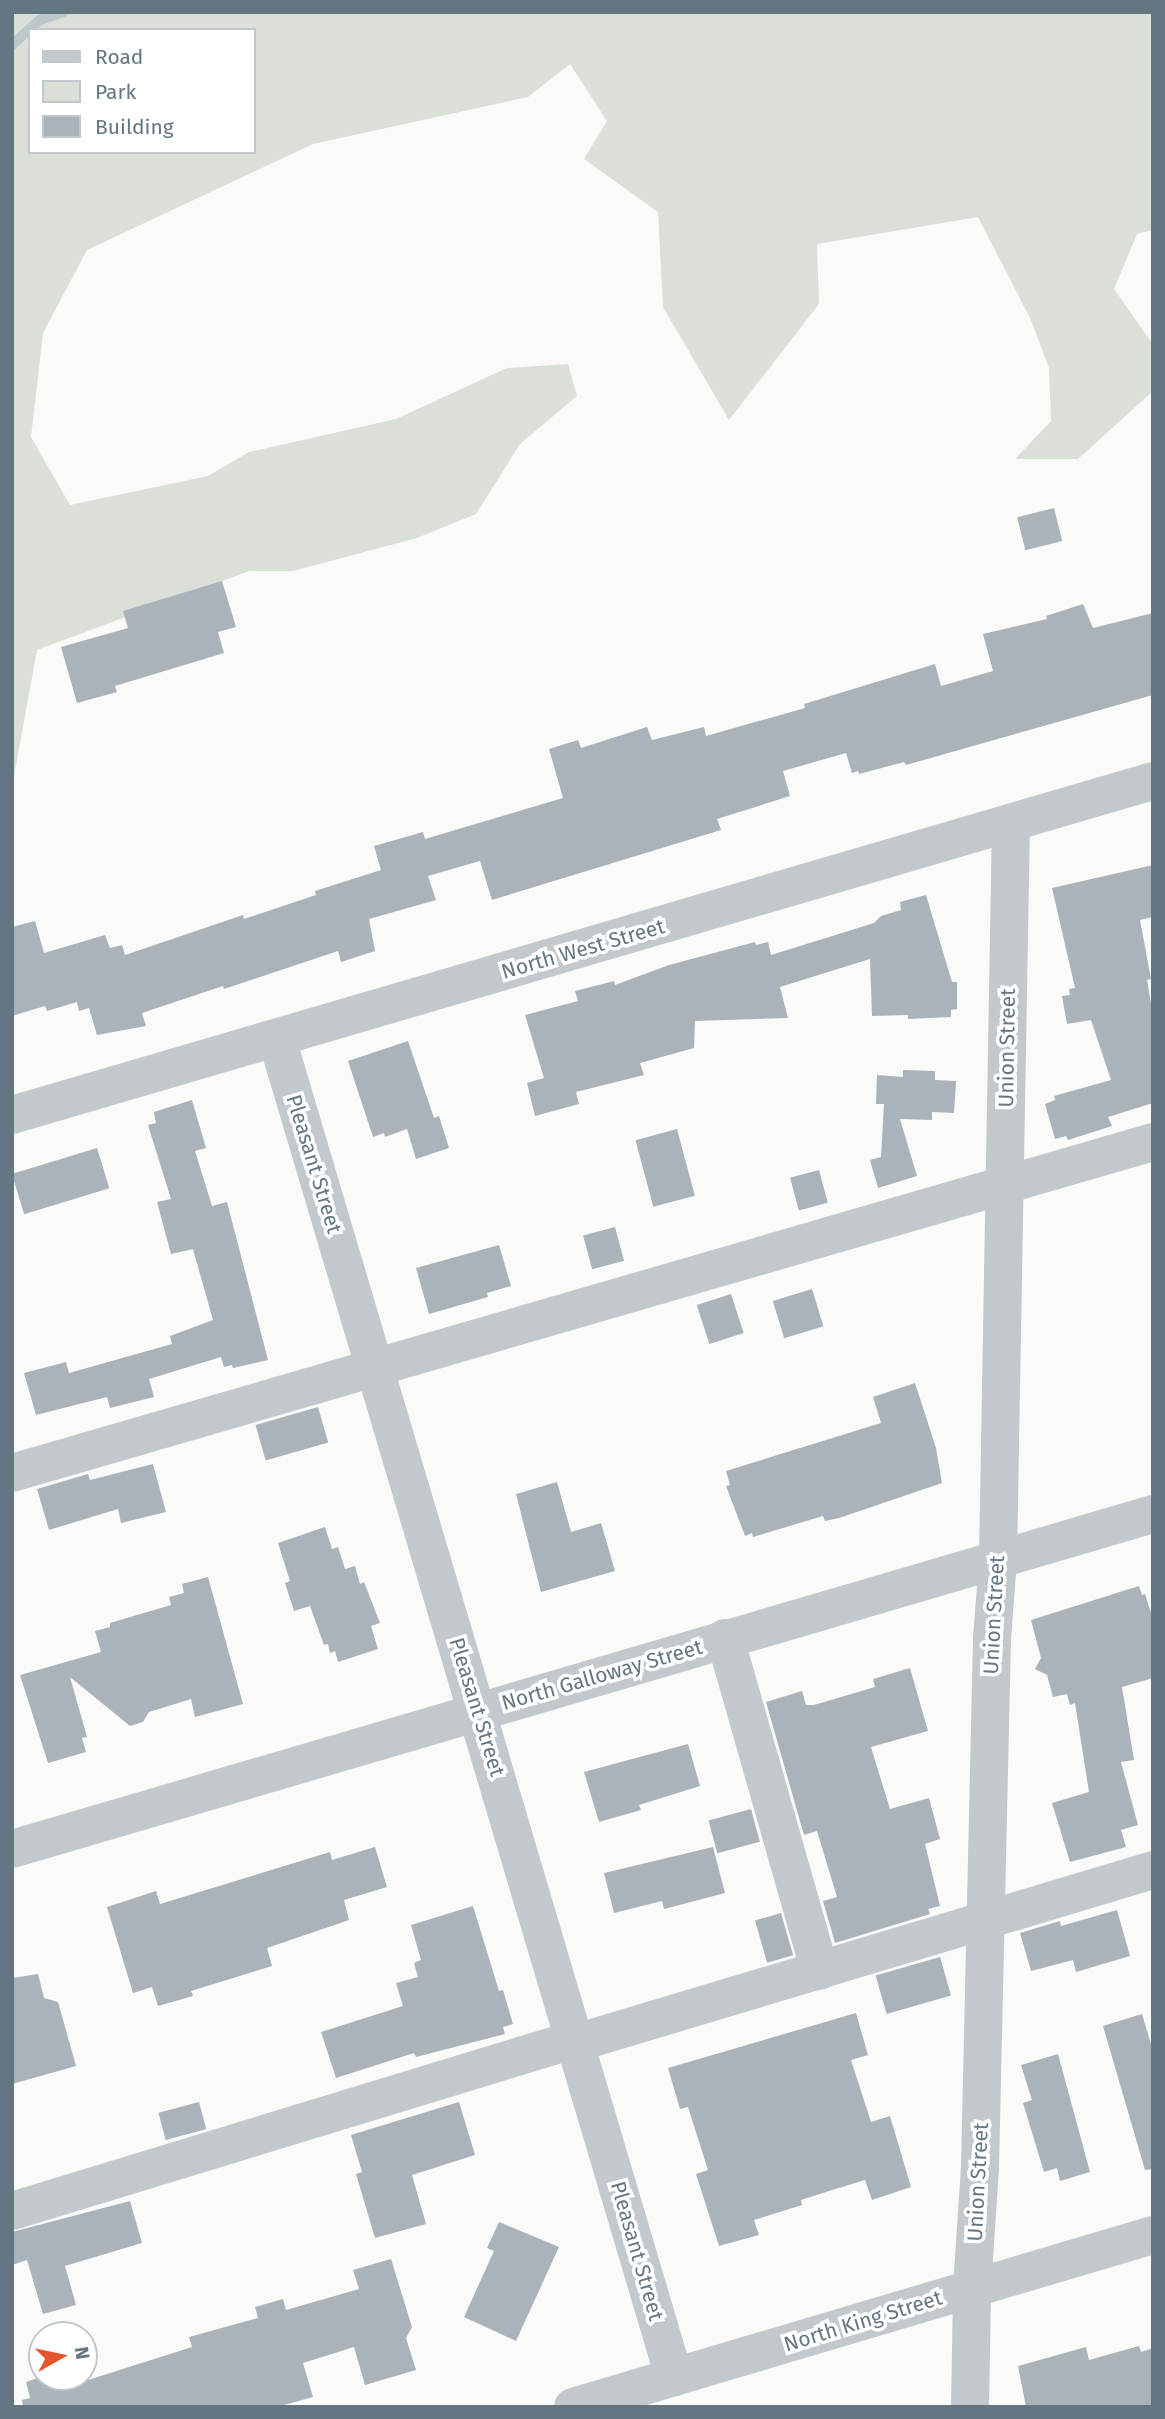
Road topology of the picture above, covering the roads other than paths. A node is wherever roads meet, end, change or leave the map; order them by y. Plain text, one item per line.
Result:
1 (1153, 781) edge
2 (1011, 823) junction
3 (277, 1039) junction
4 (12, 1115) edge
5 (1153, 1142) edge
6 (1005, 1185) junction
7 (374, 1366) junction
8 (12, 1473) edge
9 (1153, 1514) edge
10 (998, 1559) junction
11 (725, 1638) junction
12 (478, 1711) junction
13 (12, 1849) edge
14 (1153, 1870) edge
15 (986, 1922) junction
16 (820, 1971) junction
17 (576, 2043) junction
18 (12, 2211) edge
19 (1153, 2235) edge
20 (972, 2288) junction
21 (674, 2377) junction
22 (573, 2407) edge
23 (970, 2407) edge

1 - 2 street, North West Street
2 - 3 street, North West Street
2 - 6 street, Union Street
3 - 4 street, North West Street
3 - 7 street, Pleasant Street
5 - 6 street
6 - 7 street
6 - 10 street, Union Street
7 - 8 street
7 - 12 street, Pleasant Street
9 - 10 street, North Galloway Street
10 - 11 street, North Galloway Street
10 - 15 street, Union Street
11 - 12 street, North Galloway Street
11 - 16 street
12 - 13 street, North Galloway Street
12 - 17 street, Pleasant Street
14 - 15 street
15 - 16 street
15 - 20 street, Union Street
16 - 17 street
17 - 18 street
17 - 21 street, Pleasant Street
19 - 20 street, North King Street
20 - 21 street, North King Street
20 - 23 street, Union Street
21 - 22 street, North King Street

